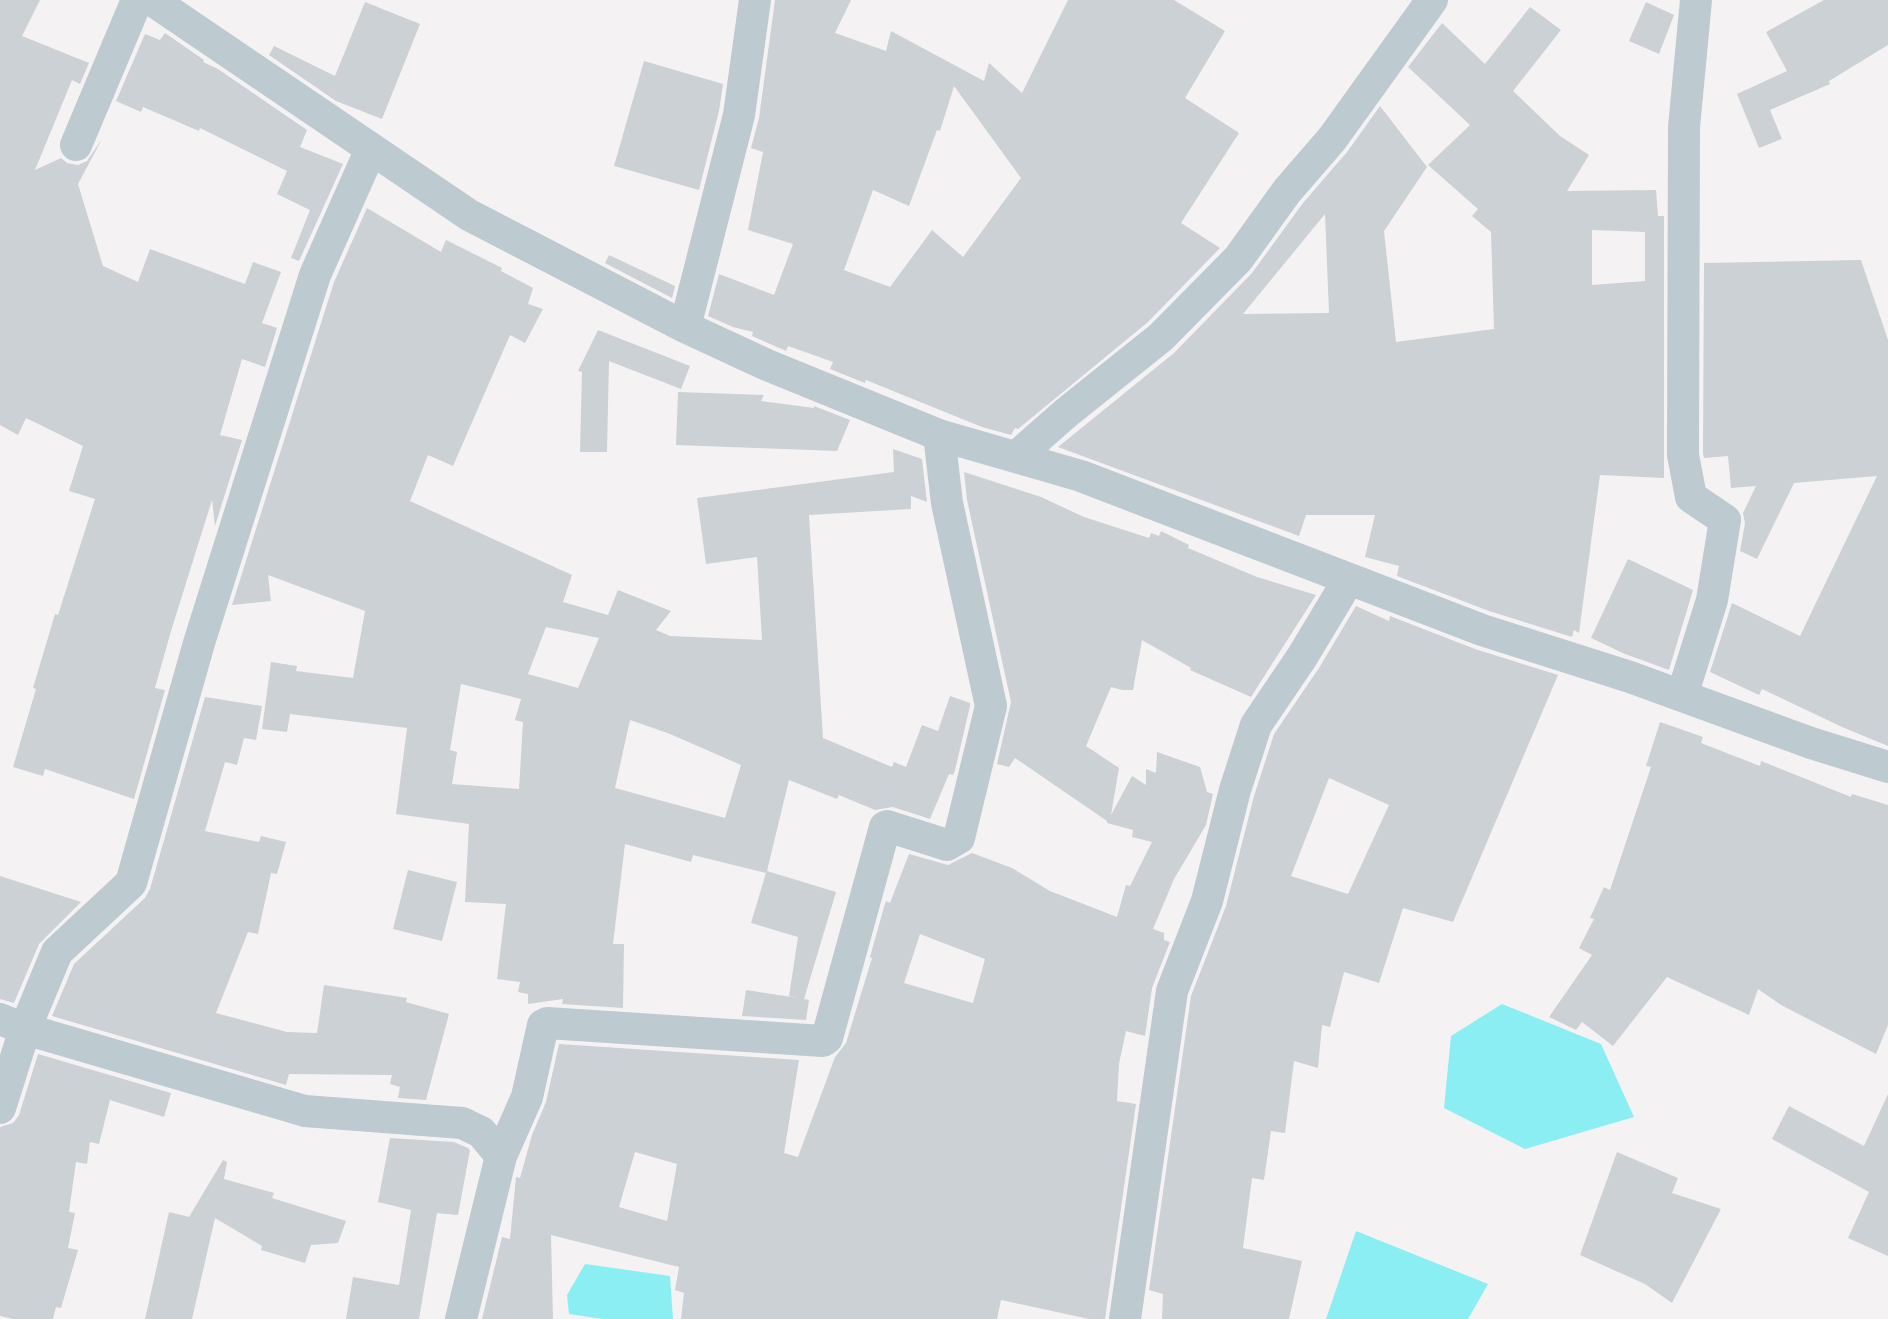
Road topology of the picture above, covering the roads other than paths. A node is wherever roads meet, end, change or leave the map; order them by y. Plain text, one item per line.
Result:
1 (137, 0) edge
2 (152, 0) edge
3 (755, 0) edge
4 (1432, 0) edge
5 (1696, 0) edge
6 (76, 144) dead end
7 (370, 149) junction
8 (685, 327) junction
9 (940, 435) junction
10 (1016, 457) junction
11 (1348, 579) junction
12 (1682, 696) junction
13 (1888, 767) edge
14 (12, 1024) edge
15 (0, 1108) edge
16 (501, 1156) junction
17 (461, 1319) edge
18 (1125, 1319) edge

1 - 6 street
2 - 7 street
3 - 8 street
4 - 10 street
5 - 12 street
7 - 8 street
7 - 14 street
8 - 9 street
9 - 10 street
9 - 16 street
10 - 11 street
11 - 12 street
11 - 18 street
12 - 13 street
14 - 15 street
14 - 16 street
16 - 17 street

